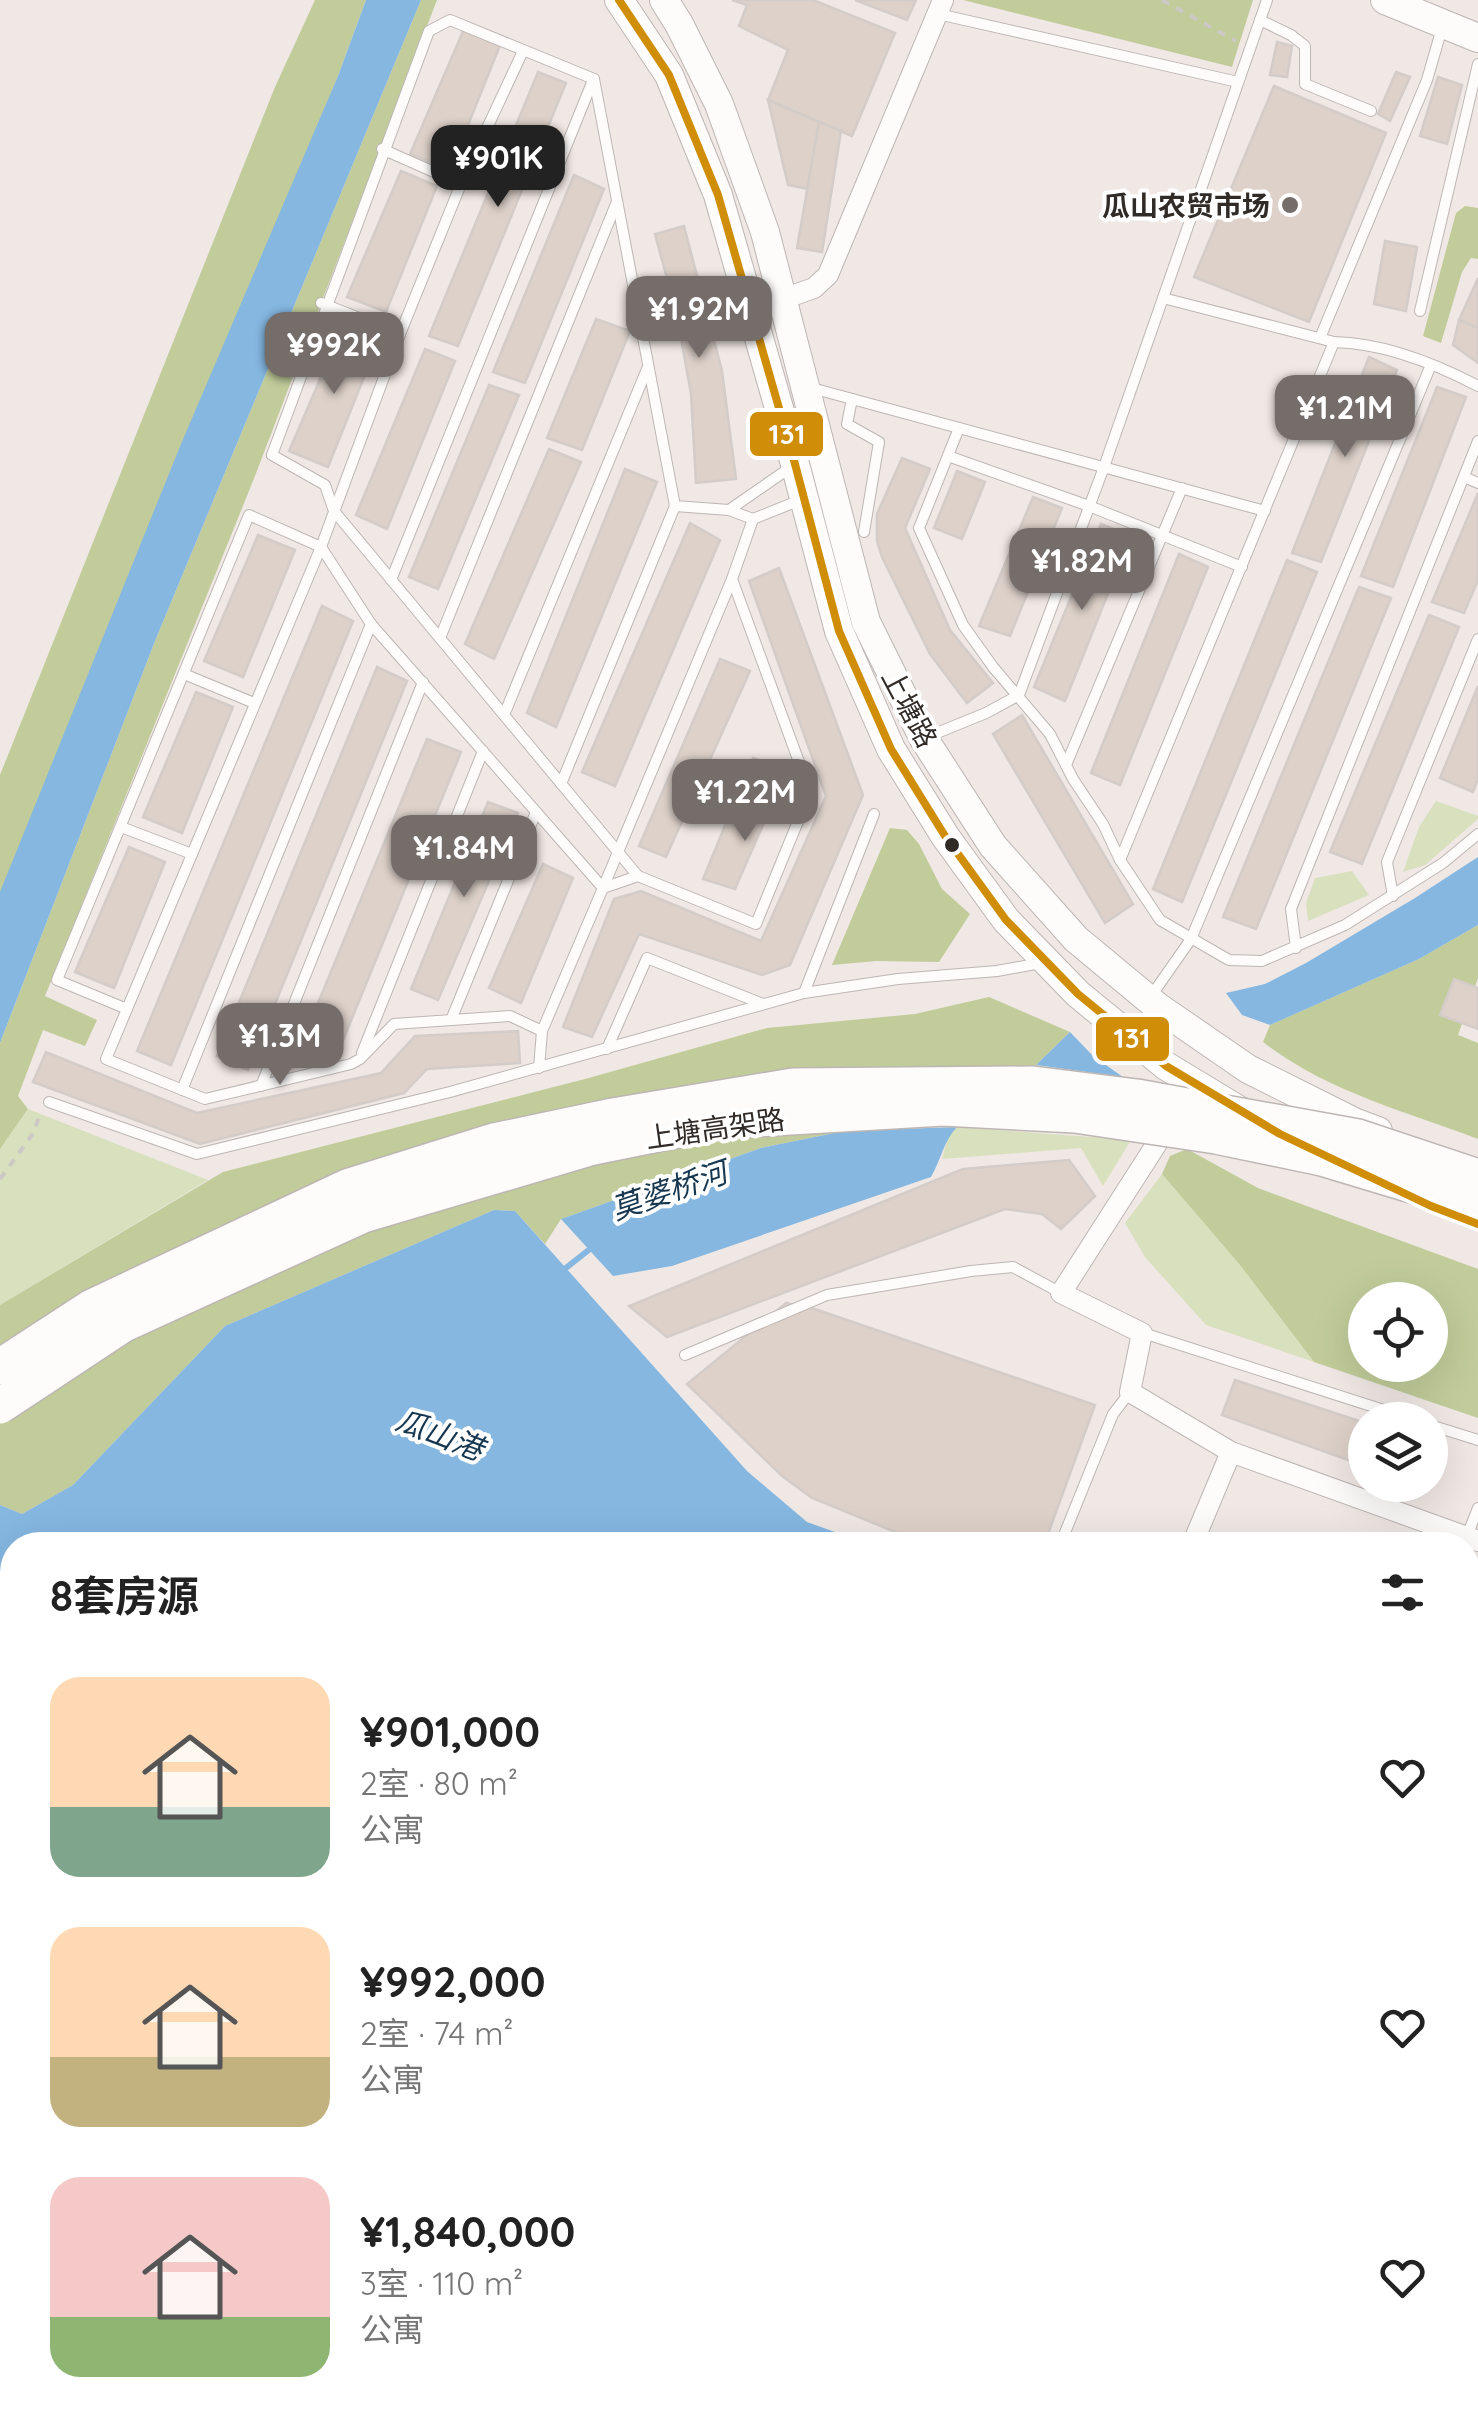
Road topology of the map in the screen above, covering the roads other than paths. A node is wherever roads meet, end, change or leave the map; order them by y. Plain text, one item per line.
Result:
1 (619, 0) edge
2 (664, 0) edge
3 (1267, 0) edge
4 (1385, 0) edge
5 (940, 7) edge
6 (1260, 20) junction
7 (1443, 24) junction
8 (1478, 38) edge
9 (523, 50) junction
10 (1478, 64) edge
11 (594, 80) junction
12 (1238, 82) junction
13 (1473, 110) edge
14 (1371, 111) dead end
15 (381, 149) dead end
16 (461, 184) junction
17 (617, 202) junction
18 (1163, 298) junction
19 (782, 300) junction
20 (321, 302) dead end
21 (1420, 311) dead end
22 (400, 334) junction
23 (1320, 338) junction
24 (1334, 342) junction
25 (1431, 364) junction
26 (648, 366) junction
27 (806, 386) junction
28 (1478, 386) edge
29 (852, 398) junction
30 (960, 428) junction
31 (1478, 441) edge
32 (948, 456) junction
33 (795, 464) junction
34 (1104, 467) junction
35 (1464, 477) junction
36 (1478, 483) edge
37 (1182, 488) junction
38 (803, 500) junction
39 (675, 506) junction
40 (1089, 506) junction
41 (729, 510) junction
42 (1265, 510) junction
43 (334, 512) junction
44 (753, 519) junction
45 (864, 532) dead end
46 (1162, 535) junction
47 (321, 547) junction
48 (1242, 567) junction
49 (732, 579) junction
50 (391, 580) junction
51 (371, 624) junction
52 (440, 638) junction
53 (1478, 639) edge
54 (184, 674) junction
55 (423, 682) junction
56 (1019, 695) junction
57 (254, 703) junction
58 (504, 715) junction
59 (924, 739) junction
60 (484, 750) junction
61 (1066, 765) junction
62 (561, 784) junction
63 (536, 812) junction
64 (874, 814) dead end
65 (121, 828) junction
66 (1478, 834) edge
67 (618, 852) junction
68 (192, 854) junction
69 (1120, 860) junction
70 (638, 876) junction
71 (603, 888) junction
72 (1393, 896) junction
73 (1190, 938) junction
74 (1296, 948) junction
75 (1047, 962) junction
76 (804, 993) junction
77 (1149, 1000) junction
78 (764, 1004) junction
79 (127, 1009) junction
80 (451, 1020) junction
81 (542, 1031) junction
82 (607, 1049) junction
83 (360, 1058) junction
84 (539, 1068) junction
85 (1196, 1084) junction
86 (261, 1086) junction
87 (182, 1090) junction
88 (49, 1102) road end
89 (1478, 1169) edge
90 (1478, 1177) edge
91 (1478, 1206) edge
92 (1478, 1224) edge
93 (1061, 1293) junction
94 (1142, 1333) junction
95 (685, 1355) dead end
96 (0, 1367) edge
97 (1130, 1392) junction
98 (1359, 1402) edge
99 (0, 1406) edge
100 (1448, 1431) edge
101 (1478, 1440) edge
102 (1231, 1452) junction
103 (1065, 1532) edge
104 (1197, 1532) edge
105 (1453, 1532) edge

1 - 33 main road, 上塘路
2 - 19 main road, 上塘路
3 - 6 lane
4 - 7 main road
5 - 12 lane
5 - 19 street
6 - 12 lane
6 - 14 lane
7 - 8 main road
7 - 23 lane
9 - 11 lane
9 - 16 lane
9 - 43 lane
10 - 13 lane
11 - 17 lane
11 - 50 lane
12 - 18 lane
13 - 21 lane
15 - 16 lane
16 - 22 lane
17 - 26 lane
17 - 52 lane
18 - 23 lane
18 - 34 lane
19 - 27 main road, 上塘路
20 - 22 lane
22 - 43 lane
23 - 24 lane
24 - 25 lane
24 - 42 lane
25 - 28 lane
25 - 73 lane
26 - 39 lane
26 - 58 lane
27 - 29 lane
27 - 59 main road, 上塘路
29 - 30 lane
29 - 45 lane
30 - 32 lane
30 - 34 lane
31 - 35 lane
32 - 40 lane
32 - 56 lane
33 - 38 main road, 上塘路
33 - 41 lane
34 - 37 lane
34 - 40 lane
35 - 36 lane
35 - 74 lane
37 - 42 lane
37 - 46 lane
38 - 44 lane
38 - 75 main road, 上塘路
39 - 41 lane
39 - 62 lane
40 - 46 lane
40 - 56 lane
41 - 44 lane
42 - 48 lane
43 - 47 lane
43 - 50 lane
44 - 49 lane
46 - 48 lane
46 - 61 lane
47 - 51 lane
47 - 54 lane
47 - 57 lane
48 - 69 lane
49 - 67 lane
49 - 70 lane
50 - 52 lane
51 - 55 lane
51 - 87 lane
52 - 58 lane
53 - 72 lane
54 - 57 lane
54 - 65 lane
55 - 60 lane
55 - 86 lane
56 - 59 lane
56 - 61 lane
57 - 68 lane
58 - 62 lane
59 - 77 main road, 上塘路
60 - 63 lane
60 - 83 lane
61 - 69 lane
62 - 67 lane
63 - 71 lane
63 - 80 lane
64 - 76 lane
65 - 68 lane
65 - 79 lane
66 - 72 lane
67 - 70 lane
67 - 71 lane
68 - 79 lane
69 - 73 lane
70 - 71 lane
71 - 81 lane
72 - 74 lane
73 - 74 lane
73 - 77 lane
75 - 76 lane
75 - 85 main road, 上塘路
76 - 78 lane
77 - 89 main road, 上塘路
78 - 82 lane
78 - 82 lane
79 - 87 lane
80 - 81 lane
80 - 83 lane
81 - 84 lane
82 - 84 lane
83 - 86 lane
84 - 88 lane
85 - 92 main road, 上塘路
85 - 93 street
86 - 87 lane
90 - 96 highway, 上塘高架路, bridge
91 - 99 highway, 上塘高架路, bridge
93 - 94 street
93 - 95 lane
94 - 97 street
94 - 98 lane
97 - 102 street
97 - 103 lane
100 - 101 lane
102 - 104 street
102 - 105 street

